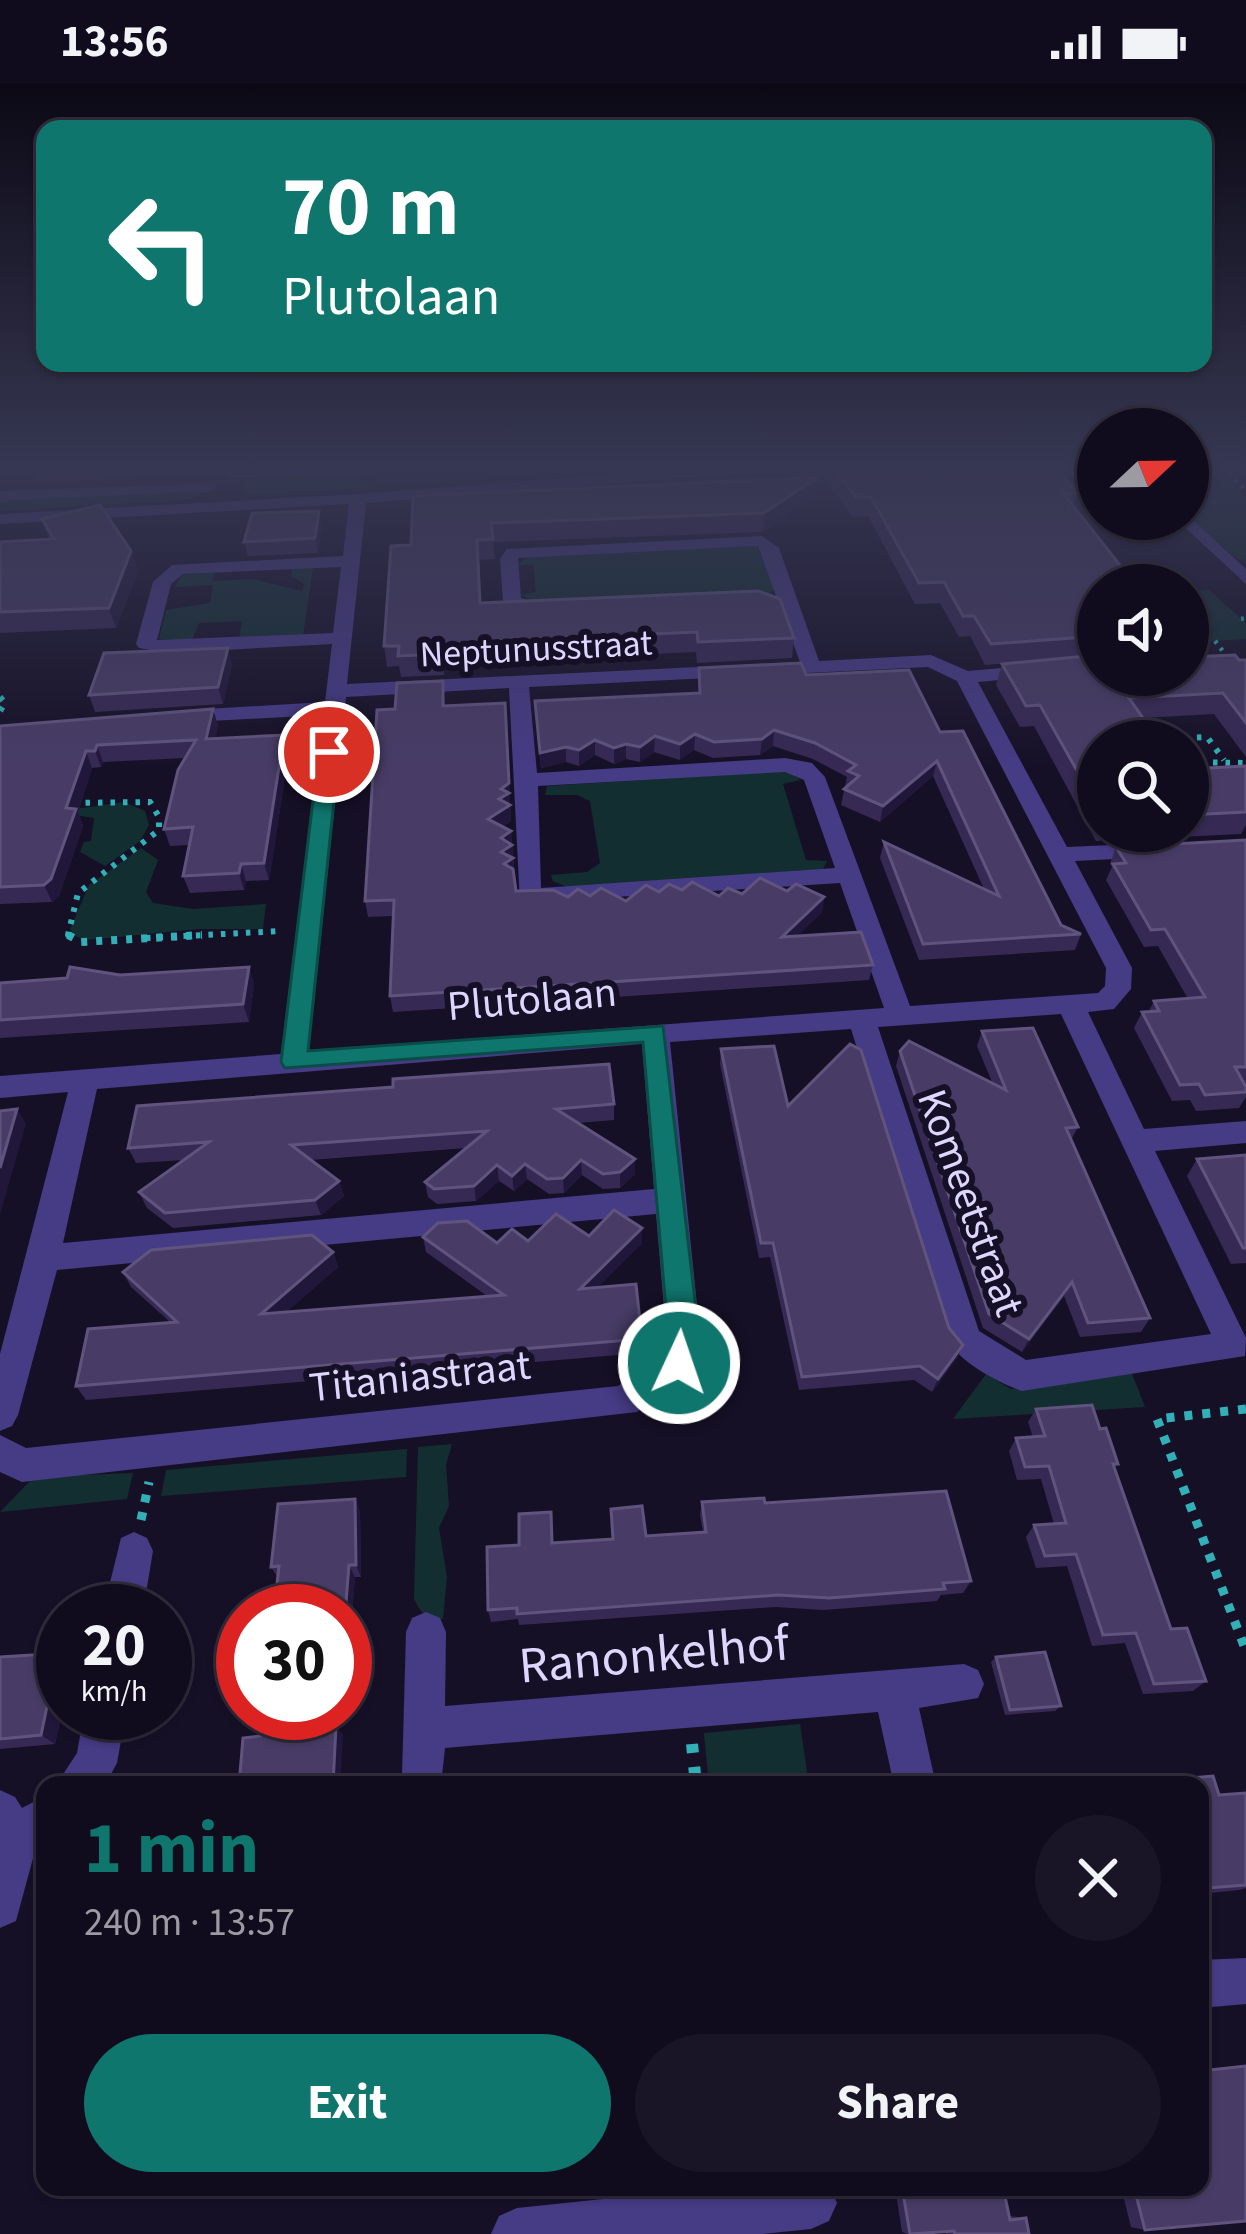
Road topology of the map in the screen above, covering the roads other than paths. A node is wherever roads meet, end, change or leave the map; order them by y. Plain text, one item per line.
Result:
1 (214, 567) edge
2 (350, 567) edge
3 (510, 567) edge
4 (777, 567) edge
5 (788, 600) junction
6 (765, 601) edge
7 (577, 608) edge
8 (341, 638) junction
9 (811, 666) junction
10 (1077, 667) edge
11 (965, 676) junction
12 (519, 684) junction
13 (335, 700) junction
14 (143, 719) edge
15 (527, 780) junction
16 (1117, 852) edge
17 (1058, 855) junction
18 (848, 875) junction
19 (1070, 1004) junction
20 (900, 1016) junction
21 (862, 1020) junction
22 (655, 1033) junction
23 (294, 1062) junction
24 (85, 1080) junction
25 (0, 1088) edge
26 (1246, 1132) edge
27 (1133, 1142) junction
28 (673, 1200) junction
29 (44, 1258) junction
30 (0, 1415) edge
31 (0, 1452) edge
32 (134, 1551) road end
33 (128, 1584) edge
34 (426, 1632) dead end
35 (964, 1684) dead end
36 (895, 1690) junction
37 (423, 1729) junction
38 (99, 1740) edge
39 (84, 1776) edge
40 (423, 1776) dead end
41 (913, 1776) edge
42 (20, 1823) edge
43 (0, 1905) edge
44 (1246, 1981) edge
45 (1209, 1983) edge
46 (812, 2208) edge
47 (517, 2234) edge

1 - 8 street
2 - 8 street
3 - 7 street, Neptunusstraat
4 - 5 street, Neptunusstraat
5 - 6 street
5 - 9 street, Neptunusstraat
8 - 13 street
9 - 11 street, Neptunusstraat
9 - 12 street, Neptunusstraat
10 - 11 street, Neptunusstraat
11 - 17 street
12 - 13 street, Neptunusstraat
12 - 15 street
13 - 14 street, Neptunusstraat
13 - 23 street
15 - 18 street
15 - 18 street
16 - 17 street
17 - 19 street
18 - 20 street
19 - 20 street, Plutolaan
19 - 27 street, Komeetstraat
20 - 21 street, Plutolaan
21 - 22 street, Plutolaan
21 - 27 street, Komeetstraat
22 - 23 street, Plutolaan
22 - 28 street, Titaniastraat
23 - 24 street, Plutolaan
24 - 25 street, Plutolaan
24 - 29 street
26 - 27 street
28 - 29 street
28 - 31 street, Titaniastraat
29 - 30 street
32 - 33 street
34 - 37 street
35 - 36 street, Ranonkelhof
36 - 37 street, Ranonkelhof
36 - 41 street
37 - 40 street
38 - 39 street
42 - 43 street
44 - 45 street
46 - 47 street

